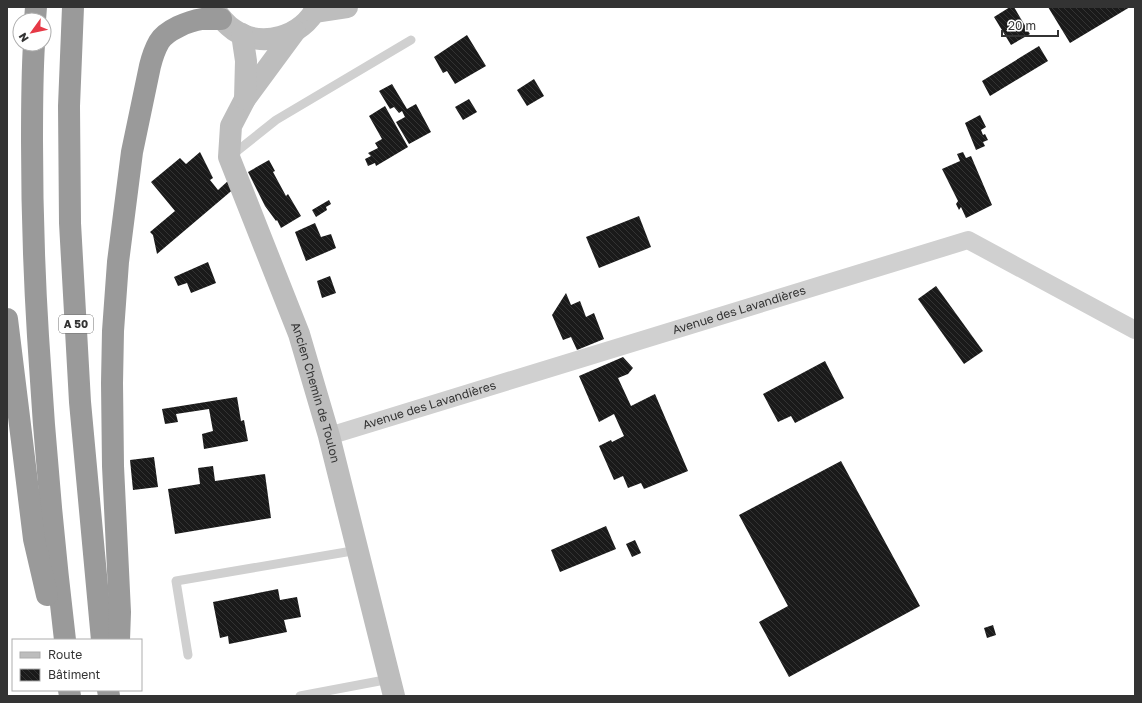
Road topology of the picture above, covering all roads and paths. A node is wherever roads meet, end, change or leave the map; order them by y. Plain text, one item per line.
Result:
1 (73, 7) edge
2 (347, 7) edge
3 (315, 10) edge
4 (217, 13) edge
5 (295, 31) junction
6 (242, 34) junction
7 (411, 40) dead end
8 (33, 52) edge
9 (245, 99) junction
10 (229, 157) junction
11 (7, 319) edge
12 (1135, 330) edge
13 (329, 436) junction
14 (358, 550) junction
15 (57, 639) edge
16 (65, 639) edge
17 (102, 639) edge
18 (119, 639) edge
19 (188, 655) dead end
20 (392, 688) edge
21 (300, 696) edge

1 - 17 highway, A 50
2 - 3 main road
3 - 5 main road
4 - 6 main road
4 - 18 highway
5 - 6 main road
5 - 9 main road, Ancien Chemin de Toulon
6 - 9 main road, Ancien Chemin de Toulon
7 - 10 lane
8 - 16 highway
9 - 10 main road, Ancien Chemin de Toulon
10 - 13 main road, Ancien Chemin de Toulon
11 - 15 highway
12 - 13 street, Avenue des Lavandières
13 - 14 main road, Ancien Chemin de Toulon
14 - 19 lane
14 - 20 main road, Ancien Chemin de Toulon
20 - 21 lane

